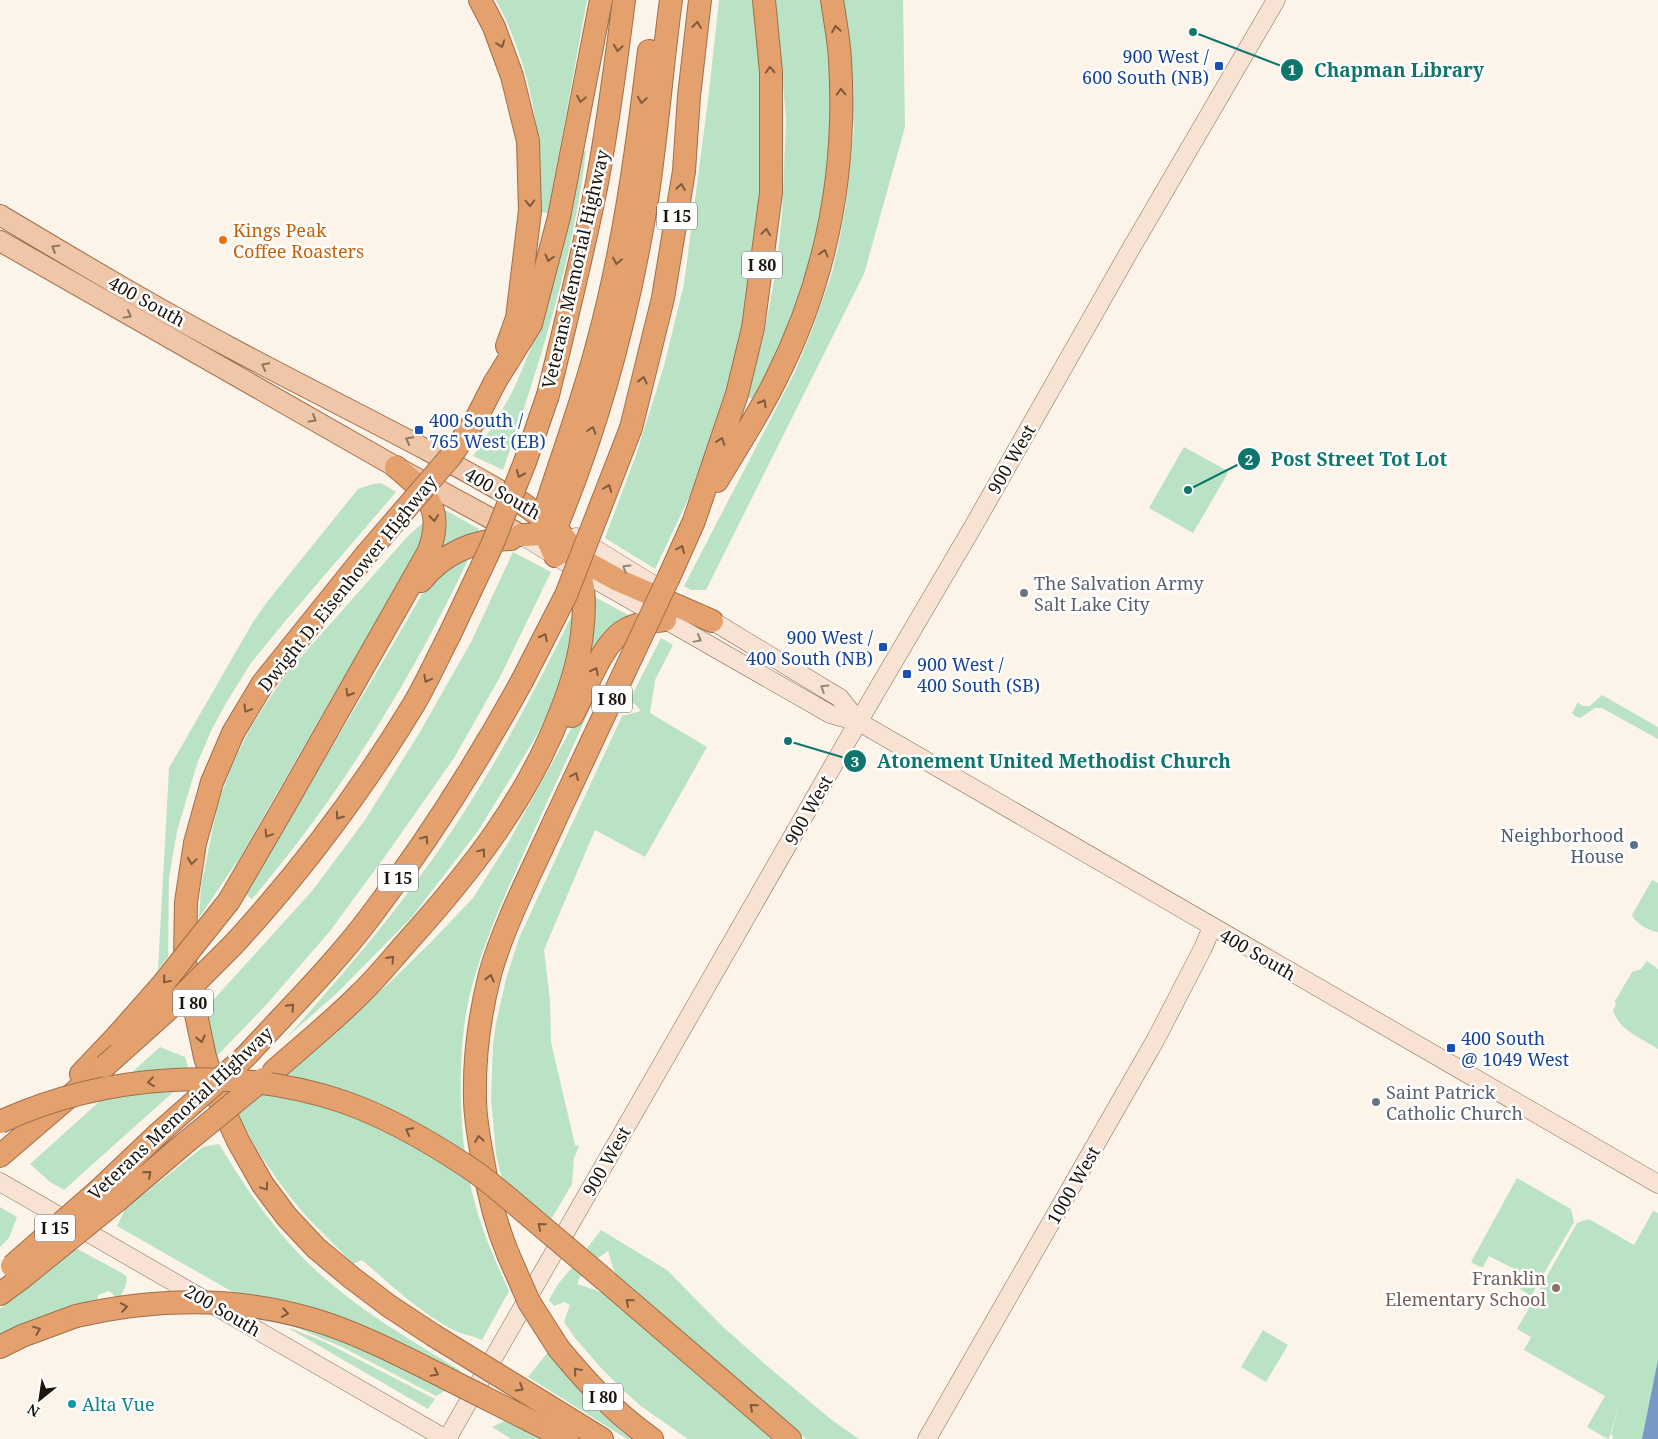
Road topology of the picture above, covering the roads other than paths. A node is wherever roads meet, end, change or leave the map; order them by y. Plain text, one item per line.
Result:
1 (480, 0) edge
2 (601, 0) edge
3 (624, 0) edge
4 (655, 0) edge
5 (671, 0) edge
6 (700, 0) edge
7 (764, 0) edge
8 (832, 0) edge
9 (1276, 0) edge
10 (0, 215) edge
11 (0, 241) edge
12 (495, 382) junction
13 (396, 467) junction
14 (522, 504) joint
15 (694, 521) junction
16 (550, 539) junction
17 (665, 620) junction
18 (712, 621) junction
19 (373, 651) junction
20 (859, 722) junction
21 (550, 740) junction
22 (1212, 927) junction
23 (0, 1122) edge
24 (24, 1135) junction
25 (0, 1156) edge
26 (0, 1182) edge
27 (1658, 1184) edge
28 (108, 1195) junction
29 (12, 1273) edge
30 (0, 1294) edge
31 (0, 1347) edge
32 (447, 1439) edge
33 (567, 1439) edge
34 (602, 1439) edge
35 (652, 1439) edge
36 (790, 1439) edge
37 (927, 1439) edge

1 -> 12 highway
2 -> 12 highway, I 80
3 -> 24 highway, Veterans Memorial Highway, bridge
4 -> 16 highway
16 -> 5 highway
28 -> 6 highway, Veterans Memorial Highway / I 15, bridge
15 -> 7 highway, I 80
15 -> 8 highway
9 - 20 main road, 900 West
14 -> 10 main road, 400 South
11 -> 13 main road, 400 South
12 -> 34 highway, Dwight D. Eisenhower Highway / I 80, bridge
13 - 16 main road, 400 South
13 -> 19 highway
14 - 16 highway
35 -> 15 highway, I 80, bridge
16 - 17 main road, 400 South
18 -> 16 main road, 400 South
16 - 18 highway
16 - 19 highway
16 - 21 highway
17 -> 20 main road, 400 South
21 -> 17 highway
20 -> 18 main road, 400 South
19 -> 24 highway, bridge
20 - 22 main road, 400 South
20 - 32 main road, 900 West
28 -> 21 highway, bridge
22 - 27 main road, 400 South
22 - 37 main road, 1000 West
36 -> 23 highway, bridge
24 - 25 highway, Veterans Memorial Highway
26 - 32 main road, 200 South
28 - 29 highway, Veterans Memorial Highway / I 15, bridge
29 - 30 highway, Veterans Memorial Highway
31 -> 33 highway, bridge

